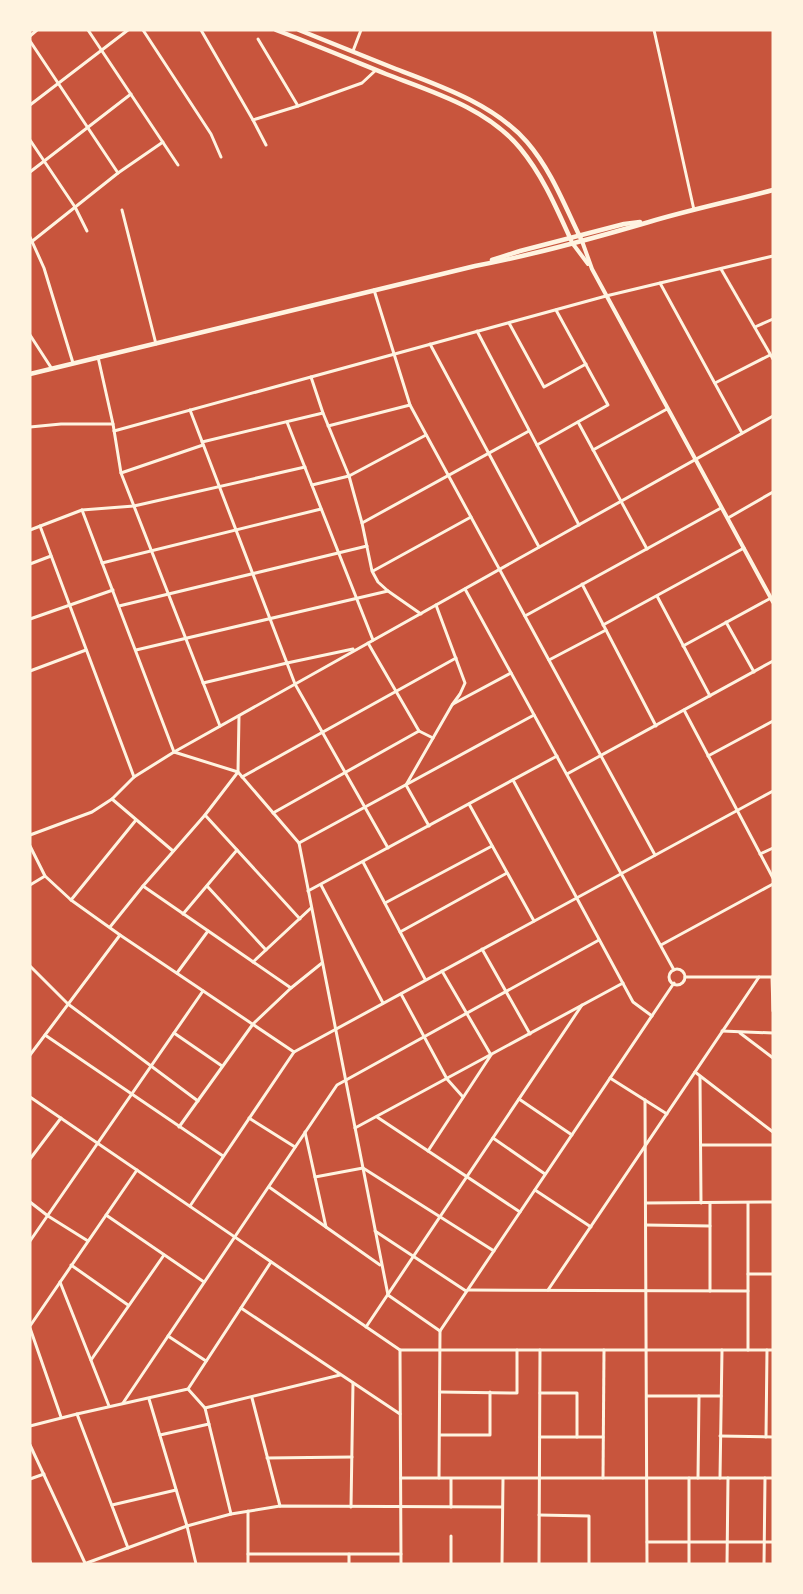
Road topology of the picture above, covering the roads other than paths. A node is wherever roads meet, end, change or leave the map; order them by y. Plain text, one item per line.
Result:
1 (37, 30) edge
2 (88, 30) edge
3 (128, 30) edge
4 (143, 30) edge
5 (201, 30) edge
6 (276, 30) edge
7 (299, 30) edge
8 (361, 30) edge
9 (654, 30) edge
10 (30, 36) edge
11 (258, 39) dead end
12 (30, 41) edge
13 (102, 50) junction
14 (353, 51) junction
15 (376, 70) junction
16 (58, 84) junction
17 (450, 91) junction
18 (131, 94) junction
19 (446, 98) junction
20 (30, 105) edge
21 (298, 106) junction
22 (253, 120) junction
23 (88, 128) junction
24 (30, 140) edge
25 (163, 142) junction
26 (266, 145) dead end
27 (221, 157) dead end
28 (44, 161) junction
29 (178, 165) dead end
30 (30, 172) edge
31 (118, 173) junction
32 (773, 190) edge
33 (75, 207) junction
34 (122, 210) dead end
35 (693, 210) junction
36 (649, 222) junction
37 (87, 231) dead end
38 (579, 236) junction
39 (570, 238) junction
40 (31, 240) edge
41 (582, 241) junction
42 (573, 244) junction
43 (773, 256) edge
44 (475, 266) junction
45 (592, 269) junction
46 (721, 269) junction
47 (660, 283) junction
48 (375, 290) junction
49 (606, 296) junction
50 (556, 310) junction
51 (773, 319) edge
52 (509, 322) junction
53 (755, 327) junction
54 (477, 331) junction
55 (30, 335) edge
56 (156, 344) junction
57 (430, 344) junction
58 (393, 354) junction
59 (770, 355) junction
60 (98, 357) junction
61 (773, 359) edge
62 (73, 364) junction
63 (586, 364) junction
64 (52, 369) junction
65 (30, 374) edge
66 (311, 377) junction
67 (715, 383) junction
68 (410, 405) junction
69 (667, 409) junction
70 (189, 410) junction
71 (323, 413) junction
72 (773, 416) edge
73 (287, 422) junction
74 (578, 422) junction
75 (113, 424) junction
76 (328, 426) junction
77 (30, 427) edge
78 (114, 431) junction
79 (530, 431) junction
80 (742, 433) junction
81 (426, 435) junction
82 (202, 444) junction
83 (537, 445) junction
84 (593, 450) junction
85 (489, 453) junction
86 (694, 460) junction
87 (305, 467) junction
88 (120, 473) junction
89 (349, 476) junction
90 (448, 476) junction
91 (312, 485) junction
92 (219, 487) junction
93 (773, 492) edge
94 (621, 501) junction
95 (134, 506) junction
96 (721, 508) junction
97 (321, 509) junction
98 (82, 510) junction
99 (471, 517) junction
100 (727, 518) junction
101 (362, 523) junction
102 (579, 525) junction
103 (40, 526) junction
104 (30, 530) edge
105 (236, 530) junction
106 (367, 546) junction
107 (539, 547) junction
108 (744, 548) junction
109 (647, 549) junction
110 (151, 551) junction
111 (338, 552) junction
112 (51, 556) junction
113 (102, 563) junction
114 (30, 564) edge
115 (499, 570) junction
116 (372, 571) junction
117 (253, 573) junction
118 (582, 584) junction
119 (773, 586) edge
120 (465, 589) junction
121 (112, 590) junction
122 (766, 590) junction
123 (388, 591) junction
124 (168, 594) junction
125 (657, 596) junction
126 (356, 598) junction
127 (772, 600) edge
128 (69, 605) junction
129 (436, 605) junction
130 (119, 606) junction
131 (421, 614) junction
132 (525, 616) junction
133 (270, 618) junction
134 (30, 620) edge
135 (726, 622) junction
136 (603, 625) junction
137 (606, 630) junction
138 (185, 639) junction
139 (373, 640) junction
140 (368, 643) junction
141 (683, 646) junction
142 (359, 648) junction
143 (86, 650) junction
144 (136, 650) junction
145 (456, 657) junction
146 (549, 660) junction
147 (773, 662) edge
148 (287, 663) junction
149 (30, 671) edge
150 (511, 672) junction
151 (754, 672) junction
152 (203, 683) junction
153 (295, 684) junction
154 (396, 691) junction
155 (710, 696) junction
156 (452, 705) junction
157 (684, 710) junction
158 (534, 715) junction
159 (239, 716) junction
160 (773, 721) edge
161 (220, 726) junction
162 (656, 726) junction
163 (419, 731) junction
164 (322, 732) junction
165 (432, 738) junction
166 (174, 752) junction
167 (557, 756) junction
168 (601, 756) junction
169 (708, 756) junction
170 (238, 772) junction
171 (345, 773) junction
172 (567, 774) junction
173 (134, 777) junction
174 (242, 777) junction
175 (513, 780) junction
176 (406, 785) junction
177 (773, 791) edge
178 (112, 799) junction
179 (469, 804) junction
180 (364, 807) junction
181 (737, 811) junction
182 (273, 813) junction
183 (205, 815) junction
184 (136, 820) junction
185 (429, 826) junction
186 (30, 835) edge
187 (299, 843) junction
188 (30, 846) edge
189 (492, 846) junction
190 (388, 848) junction
191 (773, 848) edge
192 (237, 850) junction
193 (173, 851) junction
194 (760, 854) junction
195 (655, 855) junction
196 (363, 862) junction
197 (507, 873) junction
198 (621, 874) junction
199 (45, 876) junction
200 (773, 878) edge
201 (773, 884) edge
202 (30, 885) edge
203 (321, 885) junction
204 (143, 886) junction
205 (207, 886) junction
206 (308, 891) junction
207 (577, 898) junction
208 (70, 900) junction
209 (385, 903) junction
210 (311, 907) junction
211 (183, 914) junction
212 (300, 919) junction
213 (534, 921) junction
214 (110, 927) junction
215 (208, 931) junction
216 (400, 932) junction
217 (120, 935) junction
218 (599, 940) junction
219 (660, 945) junction
220 (266, 950) junction
221 (482, 950) junction
222 (253, 962) junction
223 (322, 963) junction
224 (30, 966) edge
225 (674, 970) junction
226 (442, 971) junction
227 (177, 973) junction
228 (685, 976) junction
229 (759, 977) junction
230 (772, 977) edge
231 (426, 980) junction
232 (623, 983) junction
233 (674, 983) junction
234 (291, 988) junction
235 (203, 990) junction
236 (506, 992) junction
237 (401, 994) junction
238 (68, 1004) junction
239 (383, 1004) junction
240 (582, 1005) junction
241 (773, 1011) edge
242 (467, 1013) junction
243 (652, 1016) junction
244 (253, 1024) junction
245 (336, 1029) junction
246 (722, 1032) junction
247 (738, 1032) junction
248 (174, 1033) junction
249 (773, 1033) edge
250 (530, 1034) junction
251 (45, 1035) junction
252 (424, 1037) junction
253 (294, 1052) junction
254 (30, 1055) edge
255 (491, 1055) junction
256 (773, 1058) edge
257 (151, 1066) junction
258 (222, 1066) junction
259 (695, 1072) junction
260 (700, 1077) junction
261 (610, 1078) junction
262 (345, 1079) junction
263 (447, 1079) junction
264 (132, 1094) junction
265 (30, 1097) edge
266 (463, 1098) junction
267 (519, 1099) junction
268 (645, 1100) junction
269 (198, 1101) junction
270 (667, 1114) junction
271 (377, 1117) junction
272 (61, 1118) junction
273 (249, 1118) junction
274 (179, 1126) junction
275 (355, 1128) junction
276 (773, 1131) edge
277 (305, 1132) junction
278 (572, 1136) junction
279 (493, 1138) junction
280 (98, 1143) junction
281 (646, 1145) junction
282 (701, 1145) junction
283 (773, 1145) edge
284 (295, 1147) junction
285 (428, 1151) junction
286 (223, 1156) junction
287 (31, 1157) edge
288 (363, 1168) junction
289 (136, 1170) junction
290 (545, 1174) junction
291 (467, 1177) junction
292 (315, 1178) junction
293 (268, 1187) junction
294 (535, 1190) junction
295 (30, 1202) edge
296 (773, 1202) edge
297 (646, 1203) junction
298 (701, 1203) junction
299 (710, 1203) junction
300 (748, 1203) junction
301 (190, 1206) junction
302 (520, 1212) junction
303 (48, 1215) junction
304 (106, 1215) junction
305 (441, 1216) junction
306 (646, 1226) junction
307 (710, 1226) junction
308 (326, 1227) junction
309 (591, 1227) junction
310 (375, 1231) junction
311 (235, 1237) junction
312 (30, 1241) edge
313 (88, 1241) junction
314 (494, 1251) junction
315 (164, 1255) junction
316 (414, 1256) junction
317 (271, 1262) junction
318 (71, 1265) junction
319 (382, 1266) junction
320 (748, 1274) junction
321 (773, 1274) edge
322 (60, 1282) junction
323 (204, 1282) junction
324 (548, 1290) junction
325 (467, 1291) junction
326 (646, 1291) junction
327 (710, 1291) junction
328 (748, 1291) junction
329 (388, 1295) junction
330 (128, 1305) junction
331 (241, 1308) junction
332 (30, 1327) edge
333 (366, 1327) junction
334 (440, 1331) junction
335 (168, 1336) junction
336 (400, 1350) junction
337 (440, 1350) junction
338 (517, 1350) junction
339 (540, 1350) junction
340 (604, 1350) junction
341 (646, 1350) junction
342 (722, 1350) junction
343 (748, 1350) junction
344 (767, 1350) junction
345 (773, 1350) edge
346 (91, 1360) junction
347 (206, 1361) junction
348 (340, 1374) junction
349 (353, 1383) junction
350 (188, 1389) junction
351 (440, 1392) junction
352 (490, 1392) junction
353 (540, 1393) junction
354 (646, 1396) junction
355 (699, 1396) junction
356 (721, 1396) junction
357 (148, 1398) junction
358 (252, 1398) junction
359 (123, 1403) junction
360 (109, 1406) junction
361 (205, 1408) junction
362 (77, 1414) junction
363 (400, 1414) junction
364 (61, 1417) junction
365 (208, 1424) junction
366 (30, 1426) edge
367 (160, 1435) junction
368 (440, 1435) junction
369 (720, 1436) junction
370 (540, 1437) junction
371 (577, 1437) junction
372 (603, 1437) junction
373 (766, 1437) junction
374 (773, 1437) edge
375 (30, 1445) edge
376 (352, 1457) junction
377 (267, 1458) junction
378 (44, 1474) junction
379 (401, 1478) junction
380 (439, 1478) junction
381 (451, 1478) junction
382 (502, 1478) junction
383 (539, 1478) junction
384 (603, 1478) junction
385 (647, 1478) junction
386 (689, 1478) junction
387 (698, 1478) junction
388 (720, 1478) junction
389 (728, 1478) junction
390 (765, 1478) junction
391 (773, 1478) edge
392 (30, 1479) edge
393 (176, 1490) junction
394 (112, 1505) junction
395 (280, 1506) junction
396 (351, 1507) junction
397 (401, 1507) junction
398 (451, 1507) junction
399 (502, 1507) junction
400 (248, 1511) junction
401 (231, 1514) junction
402 (539, 1515) junction
403 (188, 1526) junction
404 (451, 1536) dead end
405 (647, 1542) junction
406 (689, 1542) junction
407 (727, 1542) junction
408 (764, 1542) junction
409 (773, 1542) edge
410 (128, 1548) junction
411 (248, 1554) junction
412 (349, 1554) junction
413 (401, 1554) junction
414 (85, 1564) edge
415 (196, 1564) edge
416 (248, 1564) edge
417 (349, 1564) edge
418 (401, 1564) edge
419 (451, 1564) edge
420 (502, 1564) edge
421 (539, 1564) edge
422 (589, 1564) edge
423 (647, 1564) edge
424 (689, 1564) edge
425 (727, 1564) edge
426 (764, 1564) edge

1 - 10 street
2 - 13 street
3 - 13 street
4 - 27 street
5 - 22 street
6 - 15 main road
7 - 14 main road
8 - 14 street
9 - 35 street
11 - 21 street
12 - 16 street
13 - 16 street
13 - 18 street
14 - 17 main road
15 - 19 main road
15 - 21 street
16 - 20 street
16 - 23 street
17 - 19 main road
17 - 38 main road
18 - 23 street
18 - 25 street
19 - 39 main road
21 - 22 street
22 - 26 street
23 - 28 street
23 - 31 street
24 - 28 street
25 - 29 street
25 - 31 street
28 - 30 street
28 - 33 street
31 - 33 street
32 - 35 main road
33 - 37 street
33 - 40 street
34 - 56 street
35 - 36 main road
36 - 38 main road
36 - 41 main road
38 - 39 main road
38 - 41 main road
39 - 42 main road
39 - 44 main road
40 - 62 street
41 - 42 main road
41 - 45 street
42 - 44 main road
42 - 45 street
43 - 46 street
44 - 48 main road
45 - 49 street
46 - 47 street
46 - 53 street
47 - 49 street
47 - 67 street
48 - 56 main road
48 - 58 street
49 - 50 street
49 - 69 street
50 - 52 street
50 - 63 street
51 - 53 street
52 - 54 street
52 - 63 street
53 - 59 street
54 - 57 street
54 - 79 street
55 - 64 street
56 - 60 main road
57 - 58 street
57 - 85 street
58 - 66 street
58 - 68 street
59 - 61 street
59 - 67 street
60 - 62 main road
60 - 75 street
62 - 64 main road
63 - 74 street
64 - 65 main road
66 - 70 street
66 - 71 street
67 - 80 street
68 - 76 street
68 - 81 street
69 - 84 street
69 - 86 street
70 - 78 street
70 - 82 street
71 - 73 street
71 - 76 street
72 - 80 street
73 - 82 street
73 - 87 street
74 - 83 street
74 - 84 street
75 - 77 street
75 - 78 street
76 - 89 street
78 - 88 street
79 - 83 street
79 - 85 street
80 - 86 street
81 - 89 street
81 - 90 street
82 - 88 street
82 - 92 street
83 - 102 street
84 - 94 street
85 - 90 street
85 - 107 street
86 - 94 street
86 - 96 street
87 - 91 street
87 - 92 street
88 - 95 street
89 - 91 street
89 - 101 street
90 - 99 street
90 - 101 street
91 - 97 street
92 - 95 street
92 - 105 street
93 - 100 street
94 - 102 street
94 - 109 street
95 - 98 street
95 - 110 street
96 - 100 street
96 - 109 street
97 - 105 street
97 - 111 street
98 - 103 street
98 - 113 street
99 - 115 street
99 - 116 street
100 - 108 street
101 - 106 street
102 - 107 street
103 - 104 street
103 - 112 street
105 - 110 street
105 - 117 street
106 - 111 street
106 - 116 street
107 - 115 street
108 - 122 street
108 - 125 street
109 - 118 street
110 - 113 street
110 - 124 street
111 - 117 street
111 - 126 street
112 - 114 street
112 - 128 street
113 - 121 street
115 - 120 street
115 - 132 street
116 - 123 street
117 - 124 street
117 - 133 street
118 - 132 street
118 - 136 street
119 - 122 street
120 - 129 street
120 - 150 street
121 - 128 street
121 - 130 street
122 - 127 street
123 - 126 street
123 - 131 street
124 - 130 street
124 - 138 street
125 - 136 street
125 - 141 street
126 - 133 street
126 - 139 street
127 - 135 street
128 - 134 street
128 - 143 street
129 - 131 street
129 - 145 street
130 - 144 street
131 - 139 street
132 - 146 street
133 - 138 street
133 - 148 street
135 - 141 street
135 - 151 street
136 - 137 street
137 - 146 street
137 - 162 street
138 - 144 street
138 - 152 street
139 - 140 street
140 - 142 street
140 - 154 street
141 - 155 street
142 - 148 street
142 - 153 street
143 - 149 street
143 - 173 street
144 - 166 street
145 - 154 street
145 - 156 street
146 - 168 street
147 - 151 street
148 - 152 street
148 - 153 street
150 - 156 street
150 - 158 street
151 - 155 street
152 - 161 street
153 - 159 street
153 - 164 street
154 - 163 street
154 - 164 street
155 - 157 street
156 - 165 street
157 - 162 street
157 - 169 street
158 - 167 street
158 - 176 street
159 - 161 street
159 - 170 street
160 - 169 street
161 - 166 street
162 - 168 street
163 - 165 street
163 - 171 street
164 - 171 street
164 - 174 street
165 - 176 street
166 - 170 street
166 - 173 street
167 - 172 street
167 - 175 street
168 - 172 street
168 - 195 street
169 - 181 street
170 - 174 street
170 - 183 street
171 - 180 street
171 - 182 street
172 - 198 street
173 - 178 street
174 - 182 street
175 - 179 street
175 - 207 street
176 - 180 street
176 - 185 street
177 - 181 street
178 - 184 street
178 - 186 street
179 - 185 street
179 - 189 street
180 - 187 street
180 - 190 street
181 - 194 street
181 - 195 street
182 - 187 street
183 - 192 street
183 - 193 street
184 - 193 street
184 - 208 street
185 - 190 street
187 - 206 street
188 - 199 street
189 - 197 street
189 - 209 street
190 - 196 street
191 - 194 street
192 - 205 street
192 - 212 street
193 - 204 street
194 - 200 street
195 - 198 street
196 - 203 street
196 - 209 street
197 - 213 street
197 - 216 street
198 - 207 street
198 - 219 street
199 - 202 street
199 - 208 street
201 - 219 street
203 - 206 street
203 - 239 street
204 - 211 street
204 - 214 street
205 - 211 street
205 - 220 street
206 - 210 street
207 - 213 street
207 - 218 street
208 - 214 street
209 - 216 street
210 - 212 street
210 - 223 street
211 - 215 street
212 - 220 street
213 - 221 street
214 - 217 street
215 - 222 street
215 - 227 street
216 - 231 street
217 - 227 street
217 - 238 street
218 - 232 street
218 - 236 street
219 - 225 street
220 - 222 street
221 - 226 street
221 - 236 street
222 - 234 street
223 - 234 street
223 - 245 street
224 - 238 street
225 - 228 street
225 - 233 street
226 - 231 street
226 - 242 street
227 - 235 street
228 - 229 street
228 - 233 street
229 - 230 street
229 - 246 street
230 - 241 street
231 - 237 street
232 - 240 street
232 - 243 street
233 - 243 street
234 - 244 street
235 - 244 street
235 - 248 street
236 - 242 street
236 - 250 street
237 - 239 street
237 - 252 street
238 - 251 street
238 - 257 street
239 - 245 street
240 - 250 street
240 - 267 street
242 - 252 street
242 - 255 street
243 - 261 street
244 - 253 street
244 - 258 street
245 - 253 street
245 - 262 street
246 - 247 street
246 - 259 street
247 - 249 street
247 - 256 street
248 - 257 street
248 - 258 street
250 - 255 street
251 - 254 street
251 - 264 street
252 - 262 street
252 - 263 street
253 - 273 street
255 - 263 street
255 - 266 street
257 - 264 street
257 - 269 street
258 - 269 street
259 - 260 street
259 - 270 street
260 - 276 street
260 - 282 street
261 - 268 street
261 - 278 street
262 - 275 street
262 - 277 street
263 - 266 street
263 - 271 street
264 - 274 street
264 - 280 street
265 - 272 street
266 - 285 street
267 - 278 street
267 - 279 street
268 - 270 street
268 - 281 street
269 - 274 street
270 - 281 street
271 - 275 street
271 - 285 street
272 - 280 street
272 - 287 street
273 - 284 street
273 - 286 street
274 - 286 street
275 - 288 street
277 - 284 street
277 - 292 street
278 - 290 street
279 - 290 street
279 - 291 street
280 - 289 street
280 - 303 street
281 - 297 street
281 - 309 street
282 - 283 street
282 - 298 street
284 - 293 street
285 - 291 street
286 - 301 street
288 - 292 street
288 - 305 street
288 - 310 street
289 - 301 street
289 - 304 street
290 - 294 street
291 - 302 street
291 - 305 street
292 - 308 street
293 - 308 street
293 - 311 street
294 - 302 street
294 - 309 street
295 - 303 street
296 - 300 street
297 - 298 street
297 - 306 street
298 - 299 street
299 - 300 street
299 - 307 street
300 - 320 street
301 - 311 street
302 - 314 street
303 - 312 street
303 - 313 street
304 - 313 street
304 - 315 street
305 - 314 street
305 - 316 street
306 - 307 street
306 - 326 street
307 - 327 street
308 - 319 street
309 - 324 street
310 - 316 street
310 - 319 street
311 - 317 street
311 - 323 street
313 - 318 street
314 - 325 street
315 - 323 street
315 - 330 street
316 - 325 street
316 - 329 street
317 - 331 street
317 - 333 street
318 - 322 street
318 - 330 street
319 - 329 street
320 - 321 street
320 - 328 street
322 - 332 street
322 - 346 street
323 - 335 street
324 - 325 street
324 - 326 street
325 - 334 street
326 - 327 street
326 - 341 street
327 - 328 street
328 - 343 street
329 - 333 street
329 - 334 street
330 - 346 street
331 - 347 street
331 - 348 street
332 - 364 street
333 - 336 street
334 - 337 street
335 - 347 street
335 - 359 street
336 - 337 street
336 - 363 street
337 - 338 street
337 - 351 street
338 - 339 street
338 - 352 street
339 - 340 street
339 - 353 street
340 - 341 street
340 - 372 street
341 - 342 street
341 - 354 street
342 - 343 street
342 - 356 street
343 - 344 street
344 - 345 street
344 - 373 street
346 - 360 street
347 - 350 street
348 - 349 street
348 - 358 street
349 - 363 street
349 - 376 street
350 - 357 street
350 - 361 street
351 - 352 street
351 - 368 street
352 - 368 street
353 - 370 street
353 - 371 street
354 - 355 street
354 - 385 street
355 - 356 street
355 - 387 street
356 - 369 street
357 - 359 street
357 - 367 street
358 - 361 street
358 - 377 street
359 - 360 street
360 - 362 street
361 - 365 street
362 - 364 street
362 - 394 street
363 - 379 street
364 - 366 street
365 - 367 street
365 - 401 street
367 - 393 street
368 - 380 street
369 - 373 street
369 - 388 street
370 - 371 street
370 - 383 street
371 - 372 street
372 - 384 street
373 - 374 street
375 - 378 street
376 - 377 street
376 - 396 street
377 - 395 street
378 - 392 street
378 - 414 street
379 - 380 street
379 - 397 street
380 - 381 street
381 - 382 street
381 - 398 street
382 - 383 street
382 - 399 street
383 - 384 street
383 - 402 street
384 - 385 street
385 - 386 street
385 - 405 street
386 - 387 street
386 - 406 street
387 - 388 street
388 - 389 street
389 - 390 street
389 - 407 street
390 - 391 street
390 - 408 street
393 - 394 street
393 - 403 street
394 - 410 street
395 - 396 street
395 - 400 street
396 - 397 street
397 - 398 street
397 - 413 street
398 - 399 street
399 - 420 street
400 - 401 street
400 - 411 street
401 - 403 street
402 - 421 street
402 - 422 street
403 - 410 street
403 - 415 street
404 - 419 street
405 - 406 street
405 - 423 street
406 - 407 street
406 - 424 street
407 - 408 street
407 - 425 street
408 - 409 street
408 - 426 street
410 - 414 street
411 - 412 street
411 - 416 street
412 - 413 street
412 - 417 street
413 - 418 street

